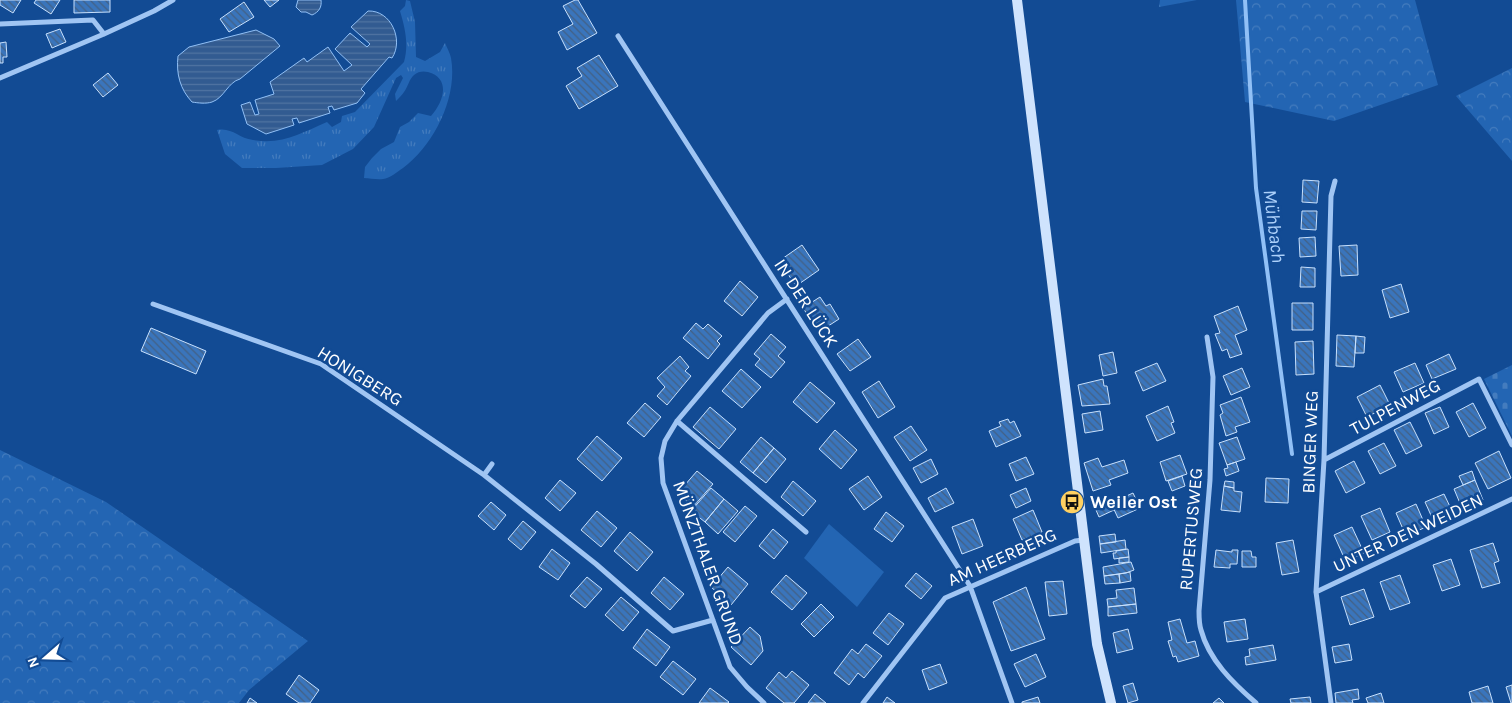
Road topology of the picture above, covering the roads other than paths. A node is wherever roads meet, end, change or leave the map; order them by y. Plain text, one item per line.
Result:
1 (173, 0) edge
2 (1017, 0) edge
3 (0, 24) edge
4 (104, 34) junction
5 (618, 36) dead end
6 (0, 78) edge
7 (1335, 181) dead end
8 (787, 299) junction
9 (153, 304) dead end
10 (1207, 337) dead end
11 (677, 421) junction
12 (1512, 445) edge
13 (1324, 460) junction
14 (492, 464) dead end
15 (484, 475) junction
16 (1512, 499) edge
17 (806, 532) dead end
18 (1083, 540) junction
19 (970, 586) junction
20 (1316, 592) junction
21 (713, 620) junction
22 (764, 703) edge
23 (863, 703) edge
24 (1012, 703) edge
25 (1111, 703) edge
26 (1256, 703) edge
27 (1331, 703) edge

1 - 4 street
2 - 18 main road
3 - 4 street
4 - 6 street
5 - 8 street, IN DER LÜCK
7 - 13 street, BINGER WEG
8 - 11 street, MÜNZTHALER GRUND
8 - 19 street, IN DER LÜCK
9 - 15 street, HONIGBERG
10 - 26 street, RUPERTUSWEG
11 - 17 street
11 - 21 street, MÜNZTHALER GRUND
12 - 13 street, TULPENWEG
13 - 20 street, BINGER WEG
14 - 15 street
15 - 21 street, HONIGBERG
16 - 20 street, UNTER DEN WEIDEN
18 - 19 street, AM HEERBERG
18 - 25 main road
19 - 23 street, AM HEERBERG
19 - 24 street, IN DER LÜCK
20 - 27 street, BINGER WEG
21 - 22 street, MÜNZTHALER GRUND

